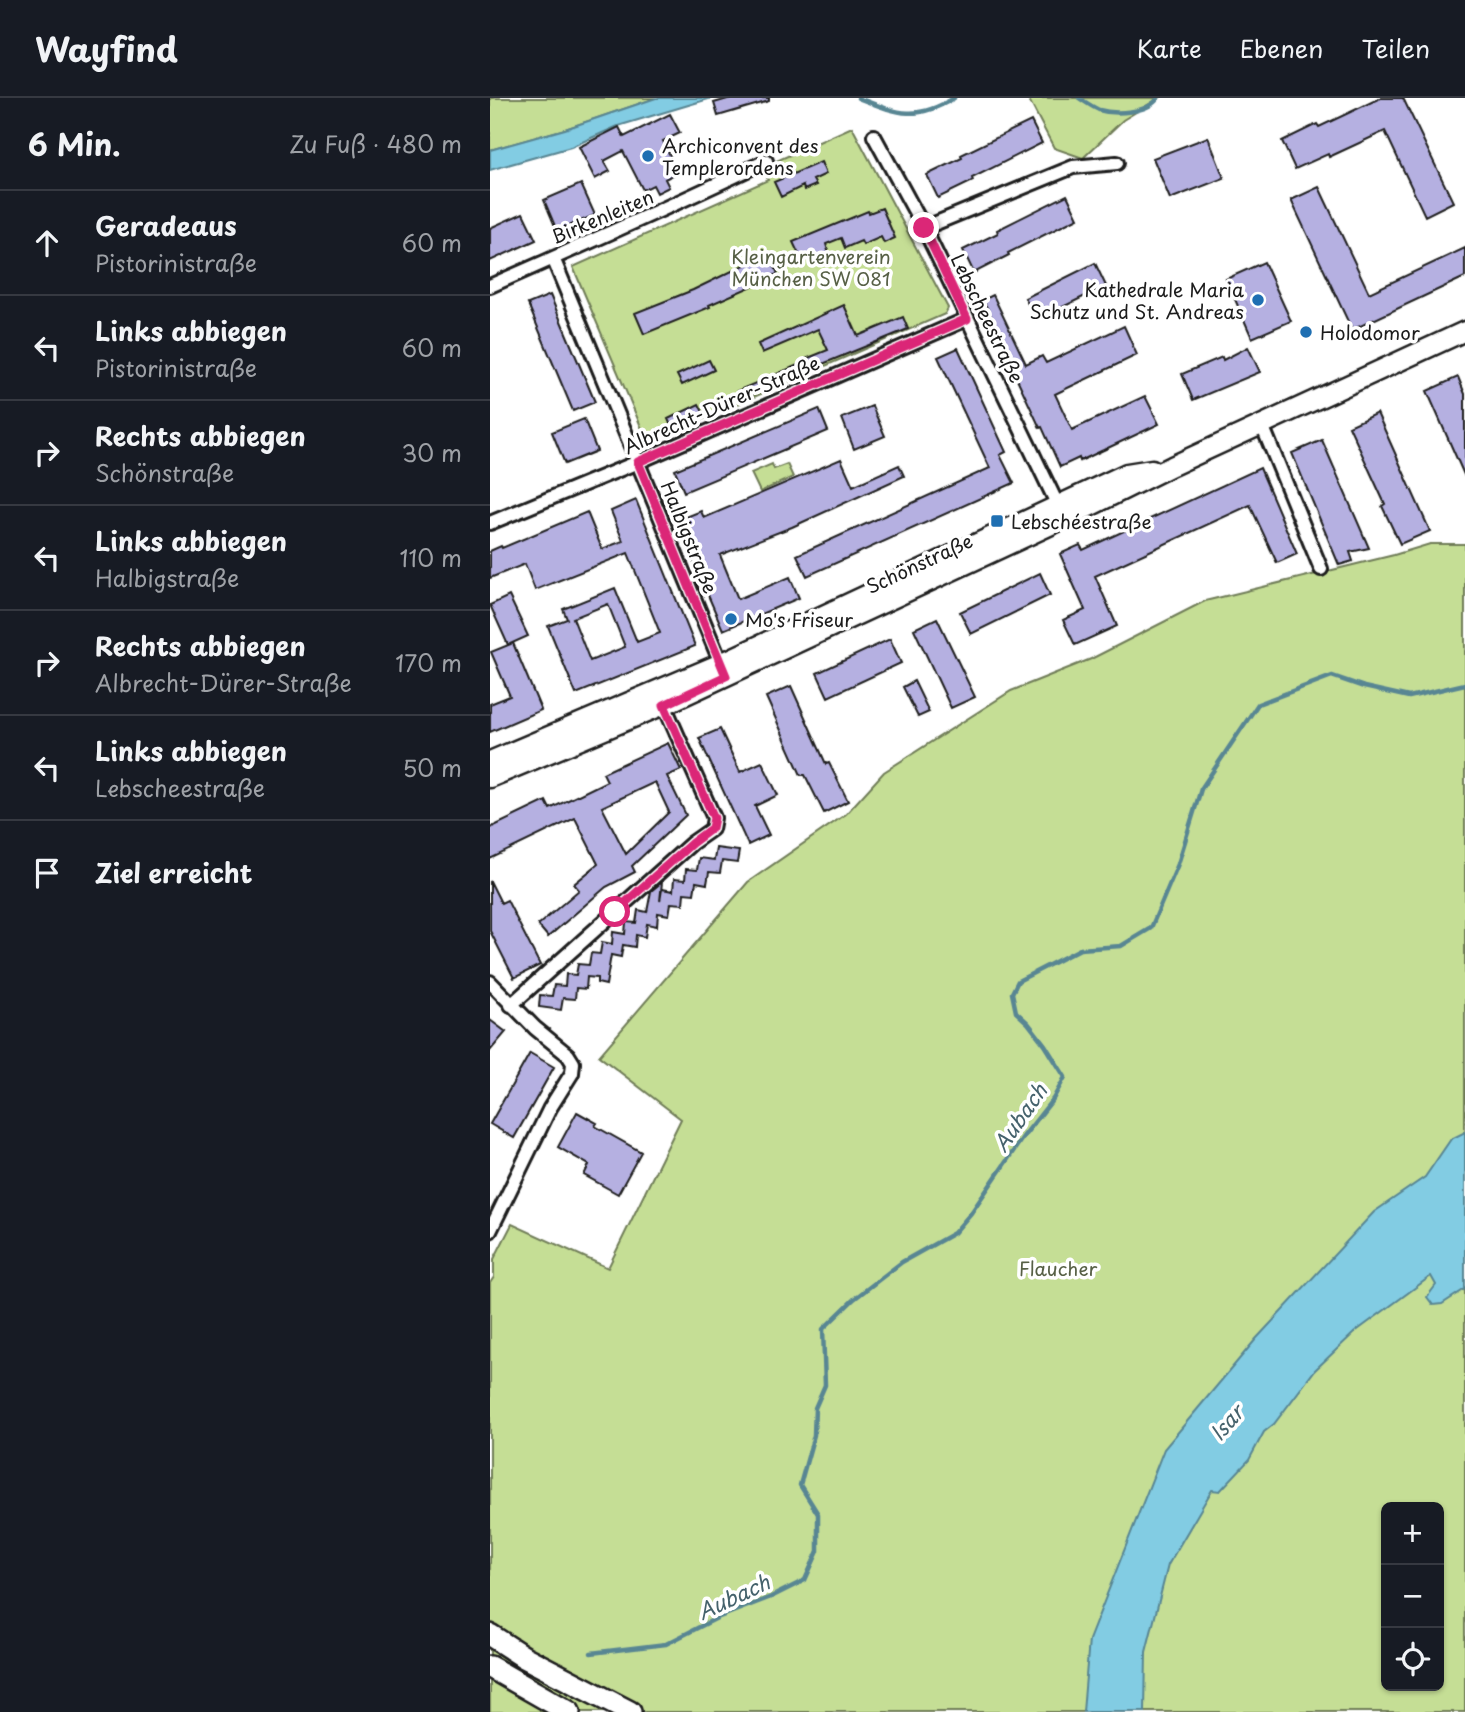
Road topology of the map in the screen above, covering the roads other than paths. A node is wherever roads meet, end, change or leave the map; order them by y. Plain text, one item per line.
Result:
1 (874, 136) dead end
2 (766, 160) dead end
3 (1117, 163) dead end
4 (924, 228) junction
5 (553, 258) junction
6 (490, 286) edge
7 (967, 319) junction
8 (1465, 331) edge
9 (1262, 425) junction
10 (638, 462) junction
11 (1061, 512) junction
12 (490, 523) edge
13 (1321, 569) dead end
14 (724, 670) junction
15 (661, 698) junction
16 (490, 761) edge
17 (490, 778) edge
18 (490, 982) edge
19 (511, 1005) junction
20 (490, 1231) edge
21 (490, 1635) edge
22 (490, 1667) edge
23 (569, 1712) edge
24 (630, 1712) edge

1 - 4 street, Lebscheestraße
2 - 5 street, Birkenleiten
3 - 4 street
4 - 7 street, Lebscheestraße
5 - 6 street, Birkenleiten
5 - 10 street, Halbigstraße
7 - 10 street, Albrecht-Dürer-Straße
7 - 11 street, Lebscheestraße
8 - 9 street, Schönstraße
9 - 11 street, Schönstraße
9 - 13 street
10 - 12 street, Albrecht-Dürer-Straße
10 - 14 street, Halbigstraße
11 - 14 street, Schönstraße
14 - 15 street, Schönstraße
15 - 16 street, Schönstraße
15 - 17 street, Schönstraße
15 - 19 street
18 - 19 street
19 - 20 street
21 - 24 highway
22 - 23 highway

